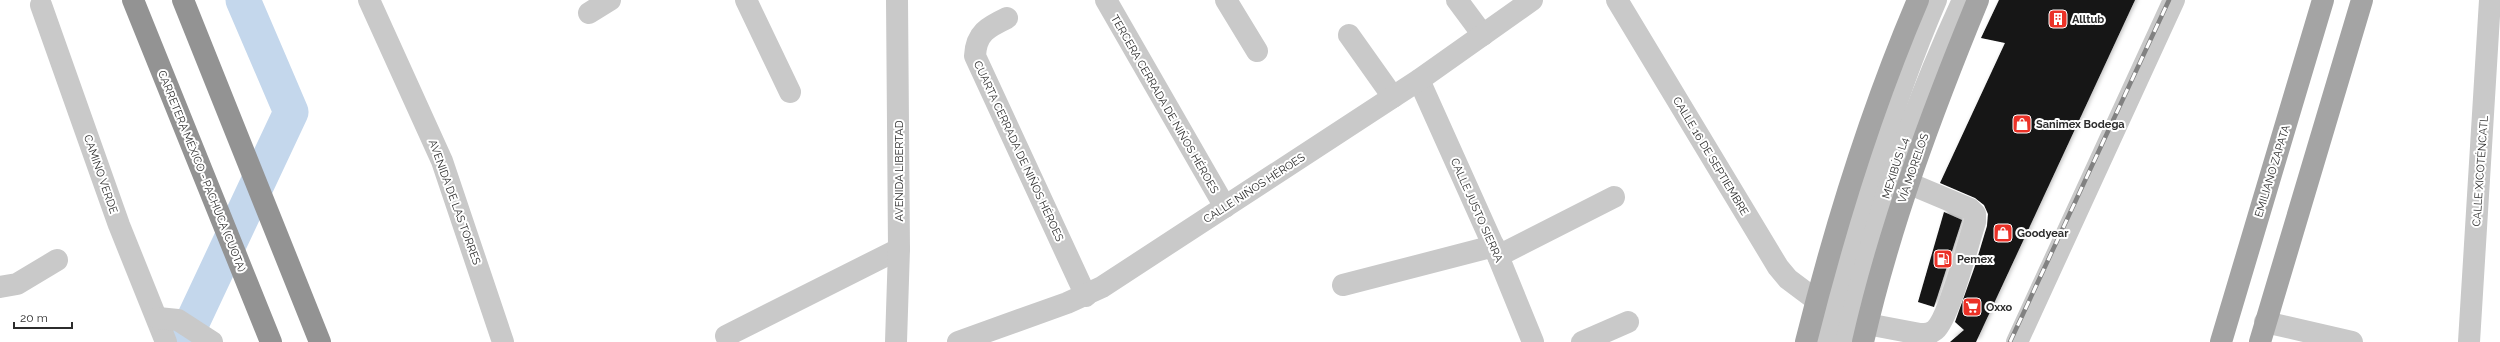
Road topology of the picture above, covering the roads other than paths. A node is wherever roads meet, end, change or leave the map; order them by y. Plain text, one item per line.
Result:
1 (132, 0) edge
2 (183, 0) edge
3 (369, 0) edge
4 (610, 0) edge
5 (746, 0) edge
6 (897, 0) edge
7 (1106, 0) edge
8 (1226, 0) edge
9 (1457, 0) edge
10 (1532, 0) edge
11 (1618, 0) edge
12 (1921, 0) edge
13 (1963, 0) edge
14 (1978, 0) edge
15 (2174, 0) edge
16 (2323, 0) edge
17 (2362, 0) edge
18 (2490, 0) edge
19 (41, 5) dead end
20 (589, 13) dead end
21 (1007, 18) dead end
22 (1349, 35) dead end
23 (1483, 35) junction
24 (1257, 51) dead end
25 (1419, 80) junction
26 (790, 92) dead end
27 (1393, 97) junction
28 (1908, 183) junction
29 (1614, 197) dead end
30 (1225, 207) junction
31 (899, 249) junction
32 (1496, 251) junction
33 (57, 260) dead end
34 (1342, 285) dead end
35 (0, 288) edge
36 (1086, 296) junction
37 (1816, 300) junction
38 (168, 319) junction
39 (1628, 322) dead end
40 (2263, 332) edge
41 (1866, 333) edge
42 (726, 336) dead end
43 (206, 338) edge
44 (166, 342) edge
45 (272, 342) edge
46 (320, 342) edge
47 (503, 342) edge
48 (896, 342) edge
49 (958, 342) edge
50 (1533, 342) edge
51 (1582, 342) edge
52 (1806, 342) edge
53 (1827, 342) edge
54 (1846, 342) edge
55 (2017, 342) edge
56 (2221, 342) edge
57 (2352, 342) edge
58 (2469, 342) edge

1 - 45 highway, CARRETERA MÉXICO - PACHUCA (CUOTA)
2 - 46 highway
3 - 47 street, AVENIDA DE LAS TORRES
4 - 20 street
5 - 26 street
6 - 31 street, AVENIDA LIBERTAD
7 - 30 street, TERCERA CERRADA DE NIÑOS HÉROES
8 - 24 street
9 - 23 street
10 - 23 street, CALLE NIÑOS HÉROES
11 - 37 street, CALLE 16 DE SEPTIEMBRE
12 - 37 main road
12 - 53 street, MEXIBÚS L4
13 - 54 street, MEXIBÚS L4
14 - 28 main road, VÍA MORELOS
15 - 55 street
16 - 56 main road, EMILIANO ZAPATA
17 - 40 main road
18 - 58 street, CALLE XICOTÉNCATL
19 - 38 street, CAMINO VERDE
21 - 36 street, CUARTA CERRADA DE NIÑOS HÉROES
22 - 27 street
23 - 25 street, CALLE NIÑOS HÉROES
25 - 27 street, CALLE NIÑOS HÉROES
25 - 32 street, CALLE JUSTO SIERRA
27 - 30 street, CALLE NIÑOS HÉROES
28 - 41 main road, VÍA MORELOS
28 - 41 street
29 - 32 street
30 - 36 street, CALLE NIÑOS HÉROES
31 - 42 street
31 - 48 street, AVENIDA LIBERTAD
32 - 34 street
32 - 50 street, CALLE JUSTO SIERRA
33 - 35 street
36 - 49 street, CALLE NIÑOS HÉROES
37 - 52 main road
38 - 43 street
38 - 44 street, CAMINO VERDE
39 - 51 street
40 - 57 street

